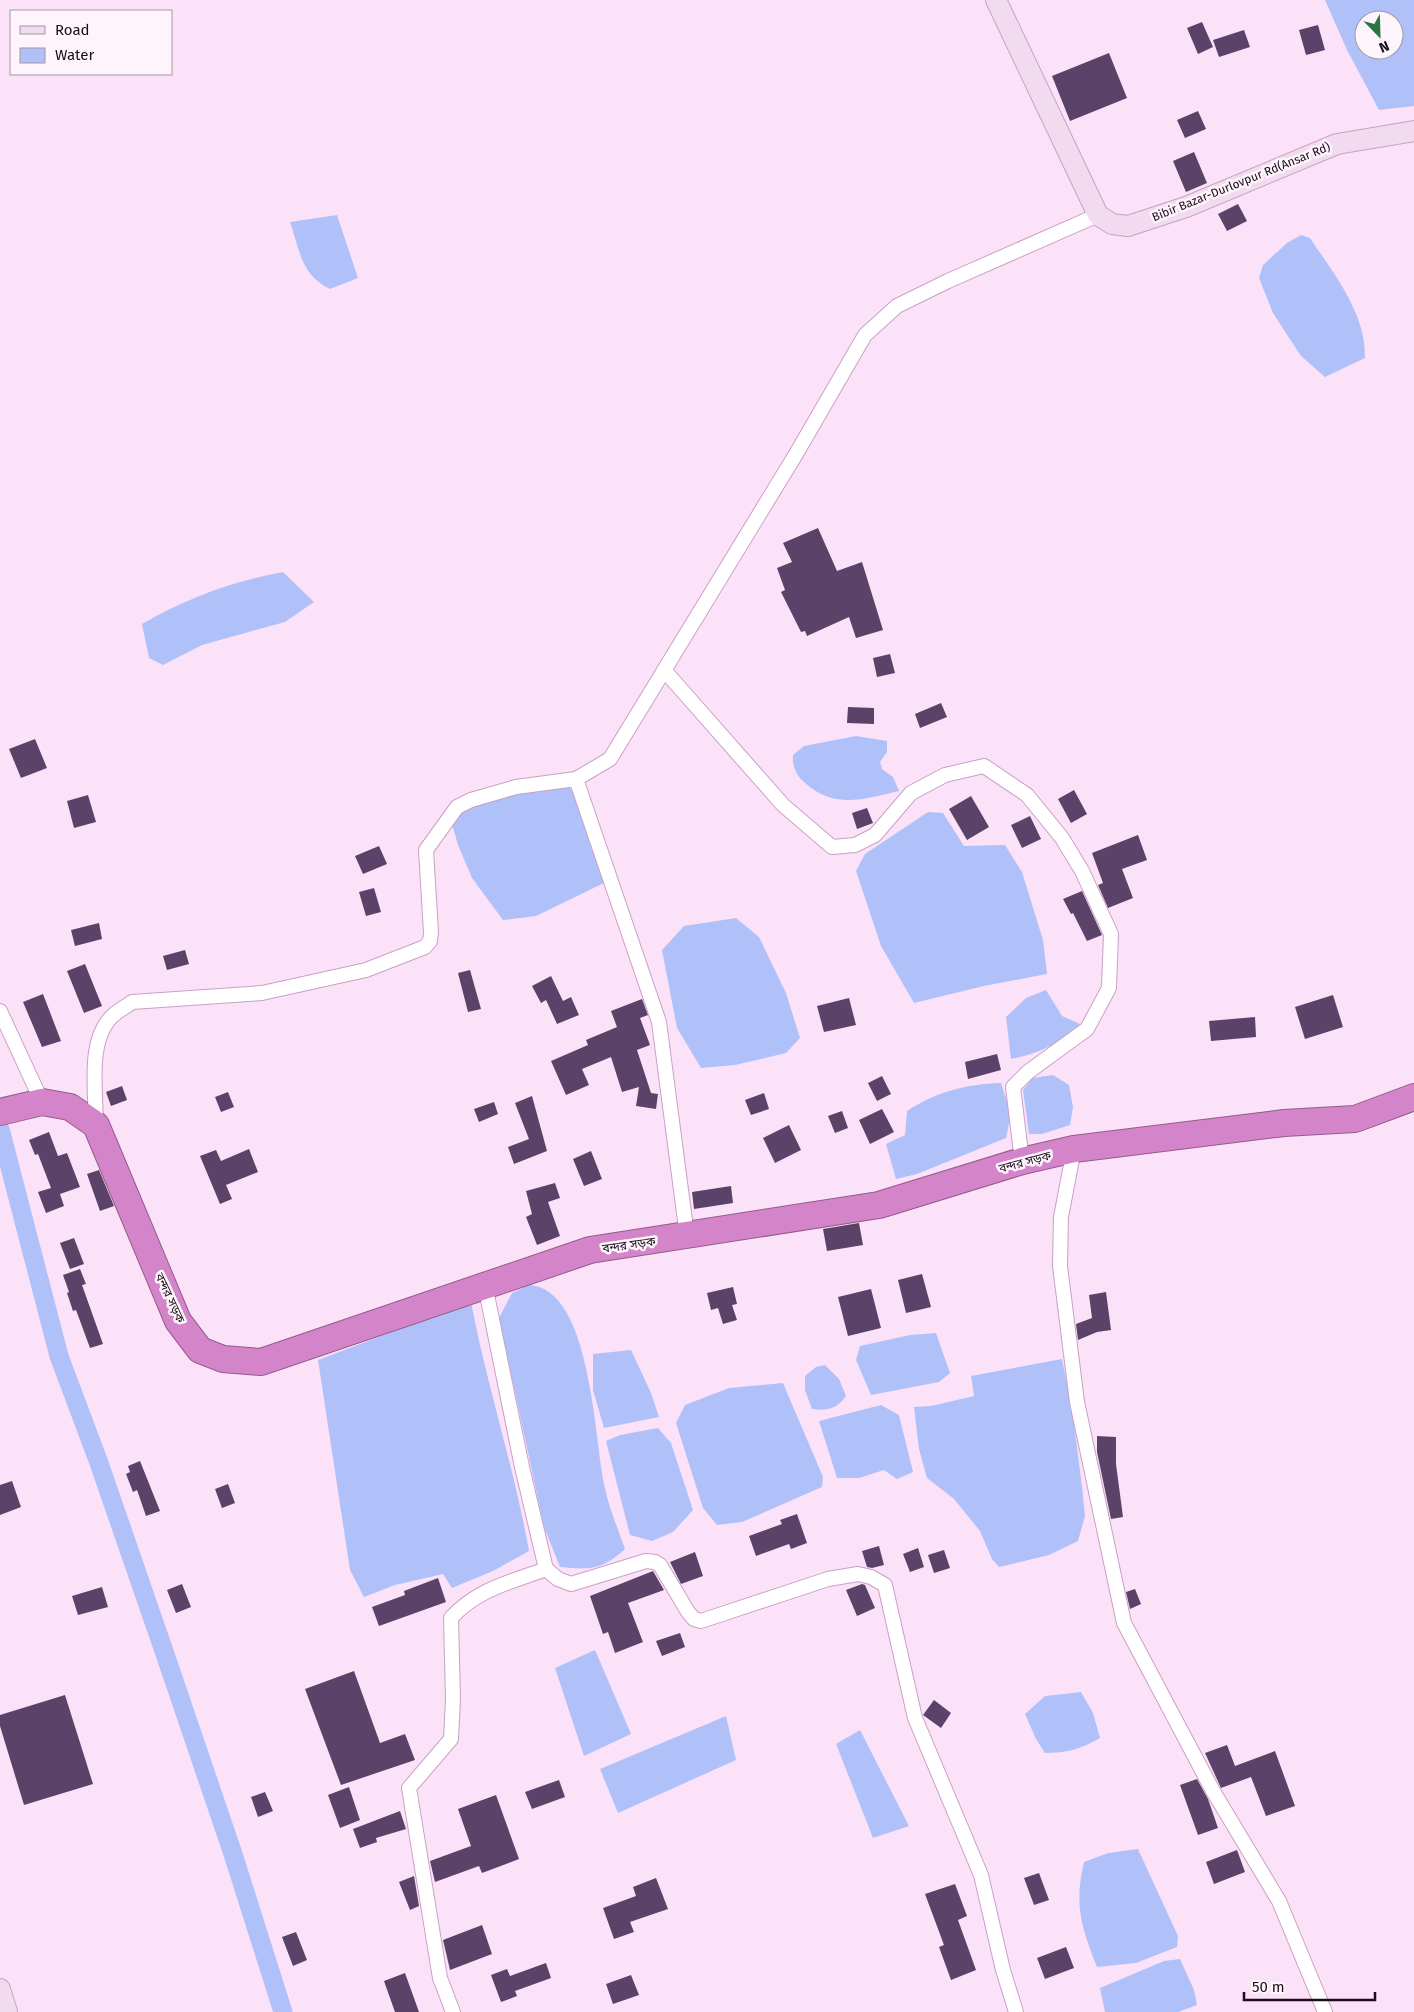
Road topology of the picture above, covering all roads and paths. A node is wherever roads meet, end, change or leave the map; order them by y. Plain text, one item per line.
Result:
1 (996, 0) edge
2 (1413, 130) edge
3 (1098, 215) junction
4 (664, 670) junction
5 (576, 779) junction
6 (0, 1011) edge
7 (1414, 1097) edge
8 (22, 1107) edge
9 (96, 1125) junction
10 (1074, 1149) junction
11 (1022, 1161) junction
12 (687, 1236) junction
13 (485, 1284) junction
14 (546, 1569) junction
15 (0, 1989) edge
16 (7, 2012) edge
17 (453, 2012) edge
18 (1016, 2012) edge
19 (1325, 2012) edge

1 - 3 street
2 - 3 street, Bibir Bazar-Durlovpur Rd(Ansar Rd)
3 - 4 street
4 - 5 street
4 - 11 street
5 - 9 street
5 - 12 street
6 - 8 street
7 - 10 highway, বন্দর সড়ক
8 - 9 highway
9 - 13 highway, বন্দর সড়ক
10 - 11 highway, বন্দর সড়ক
10 - 19 street
11 - 12 highway, বন্দর সড়ক
12 - 13 highway, বন্দর সড়ক
13 - 14 street
14 - 17 street
14 - 18 street
15 - 16 street

